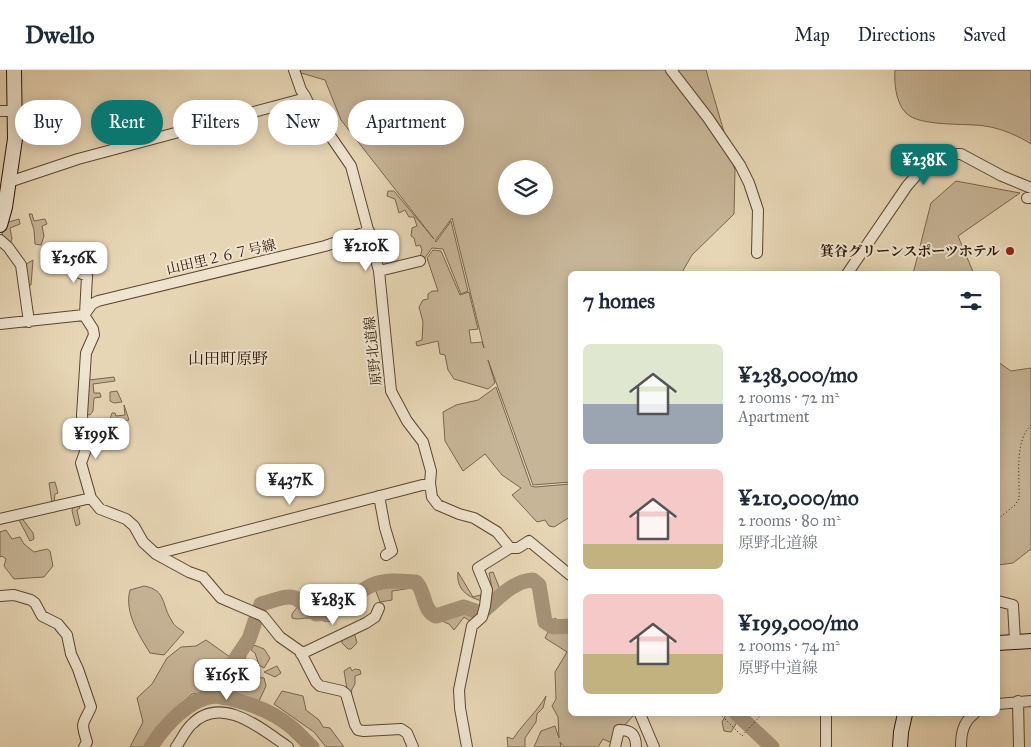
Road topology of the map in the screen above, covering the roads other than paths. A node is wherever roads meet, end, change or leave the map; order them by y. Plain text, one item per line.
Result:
1 (14, 70) edge
2 (294, 70) edge
3 (672, 70) edge
4 (306, 98) junction
5 (7, 111) edge
6 (9, 182) junction
7 (1031, 188) edge
8 (0, 224) edge
9 (369, 231) junction
10 (0, 240) edge
11 (757, 253) dead end
12 (68, 261) dead end
13 (420, 261) dead end
14 (379, 271) junction
15 (849, 271) edge
16 (84, 314) junction
17 (29, 322) junction
18 (0, 324) edge
19 (430, 483) junction
20 (379, 496) junction
21 (91, 498) junction
22 (0, 520) edge
23 (510, 548) junction
24 (156, 554) junction
25 (386, 556) dead end
26 (568, 573) edge
27 (0, 596) edge
28 (1000, 602) edge
29 (378, 608) dead end
30 (1015, 641) junction
31 (1031, 641) edge
32 (1000, 643) edge
33 (301, 654) junction
34 (1018, 701) junction
35 (1031, 701) edge
36 (1000, 704) edge
37 (641, 716) edge
38 (826, 716) edge
39 (905, 716) edge
40 (971, 716) edge
41 (84, 747) edge
42 (176, 747) edge
43 (288, 747) edge
44 (414, 747) edge
45 (467, 747) edge
46 (616, 747) edge
47 (636, 747) edge
48 (654, 747) edge
49 (826, 747) edge
50 (900, 747) edge
51 (961, 747) edge
52 (1019, 747) edge

1 - 5 street
2 - 4 street, 原野北道線
3 - 11 street
4 - 6 street
4 - 9 street, 原野北道線
5 - 6 street
6 - 8 street
7 - 15 street
9 - 14 street, 原野北道線
9 - 16 street, 山田里２６７号線
10 - 17 street
12 - 16 street
13 - 14 street
14 - 19 street, 原野北道線
16 - 17 street
16 - 21 street
17 - 18 street
19 - 20 street
19 - 23 street, 原野北道線
20 - 24 street
20 - 25 street
21 - 22 street
21 - 24 street
23 - 26 street
23 - 45 street
24 - 33 street
27 - 41 street
28 - 30 street
29 - 33 street
30 - 31 street
30 - 32 street
33 - 44 street
34 - 35 street
34 - 36 street
34 - 52 street
37 - 48 street
38 - 49 street
39 - 50 street
40 - 51 street
42 - 43 street
46 - 47 street

